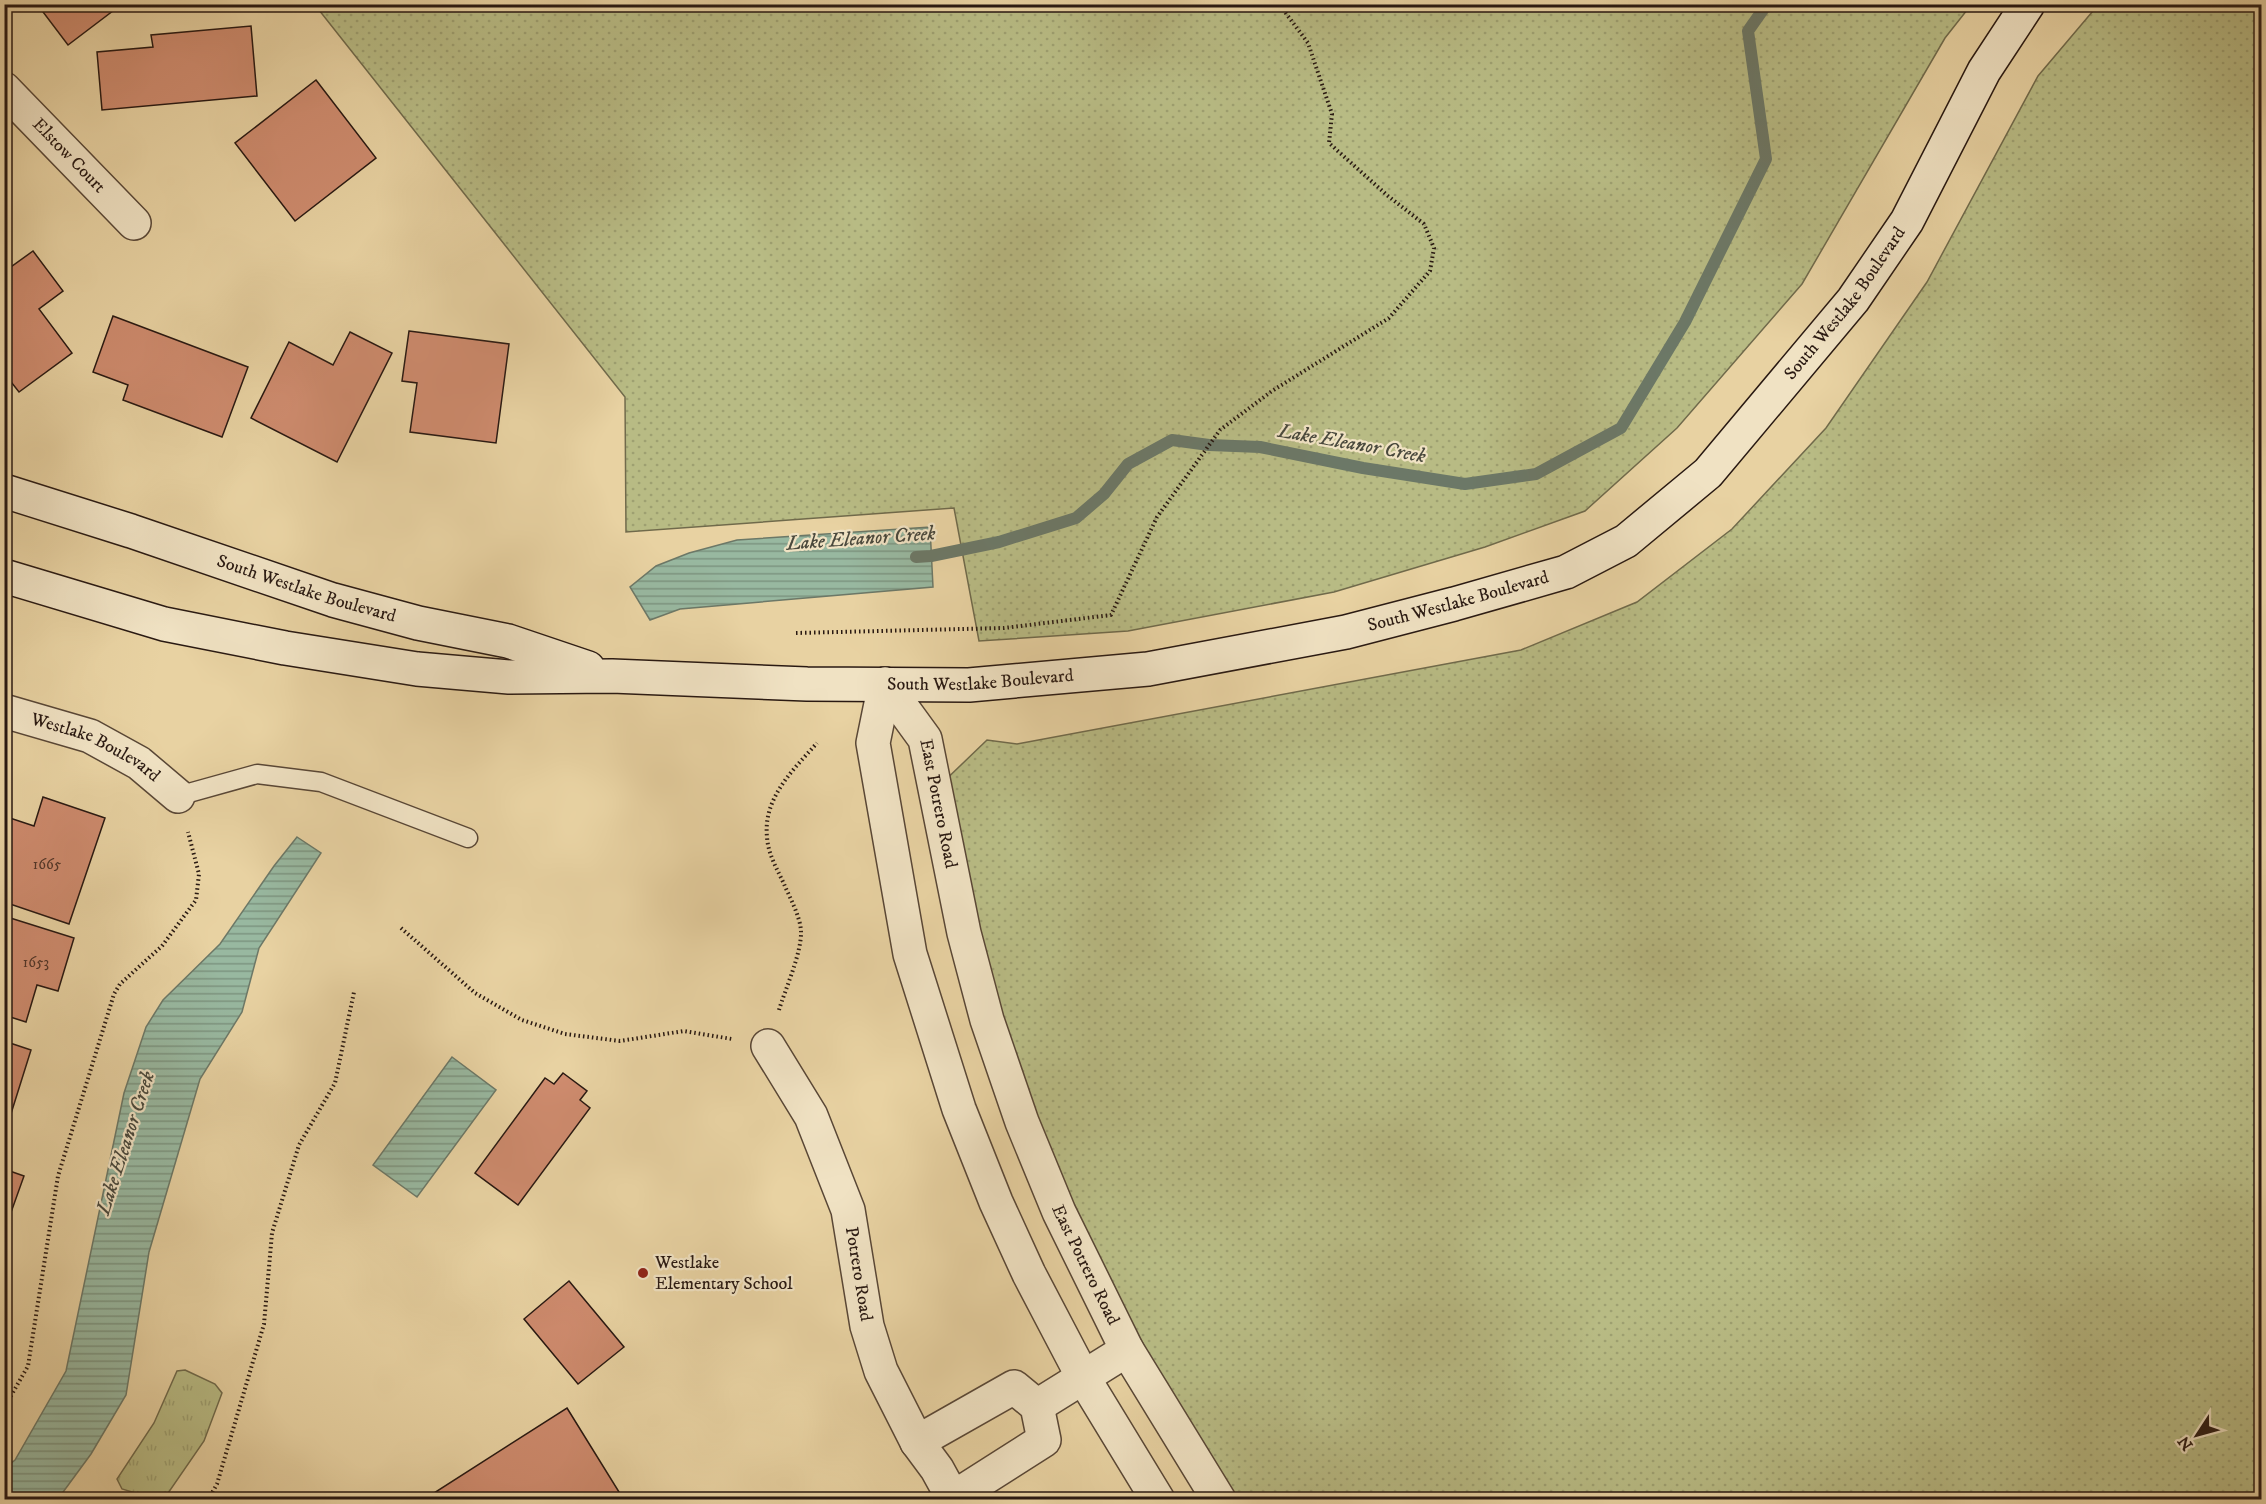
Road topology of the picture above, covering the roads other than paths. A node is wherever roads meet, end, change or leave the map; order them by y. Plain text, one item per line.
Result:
1 (2028, 4) edge
2 (4, 89) edge
3 (134, 223) dead end
4 (4, 491) edge
5 (4, 576) edge
6 (612, 676) junction
7 (885, 684) junction
8 (4, 711) edge
9 (178, 796) joint
10 (468, 838) dead end
11 (768, 1046) road end
12 (1127, 1350) junction
13 (1083, 1377) junction
14 (1037, 1406) junction
15 (917, 1442) junction
16 (953, 1499) edge
17 (1158, 1500) edge
18 (1219, 1500) edge

1 - 7 street, South Westlake Boulevard
2 - 3 street, Elstow Court
4 - 6 street, South Westlake Boulevard
5 - 6 street, South Westlake Boulevard
6 - 7 street, South Westlake Boulevard
7 - 12 street, East Potrero Road
7 - 13 street
8 - 9 street, Westlake Boulevard
9 - 10 lane
11 - 15 street, Potrero Road
12 - 13 street
12 - 18 street, East Potrero Road
13 - 14 street
13 - 17 street
14 - 15 street
14 - 16 street
15 - 16 street, Potrero Road

